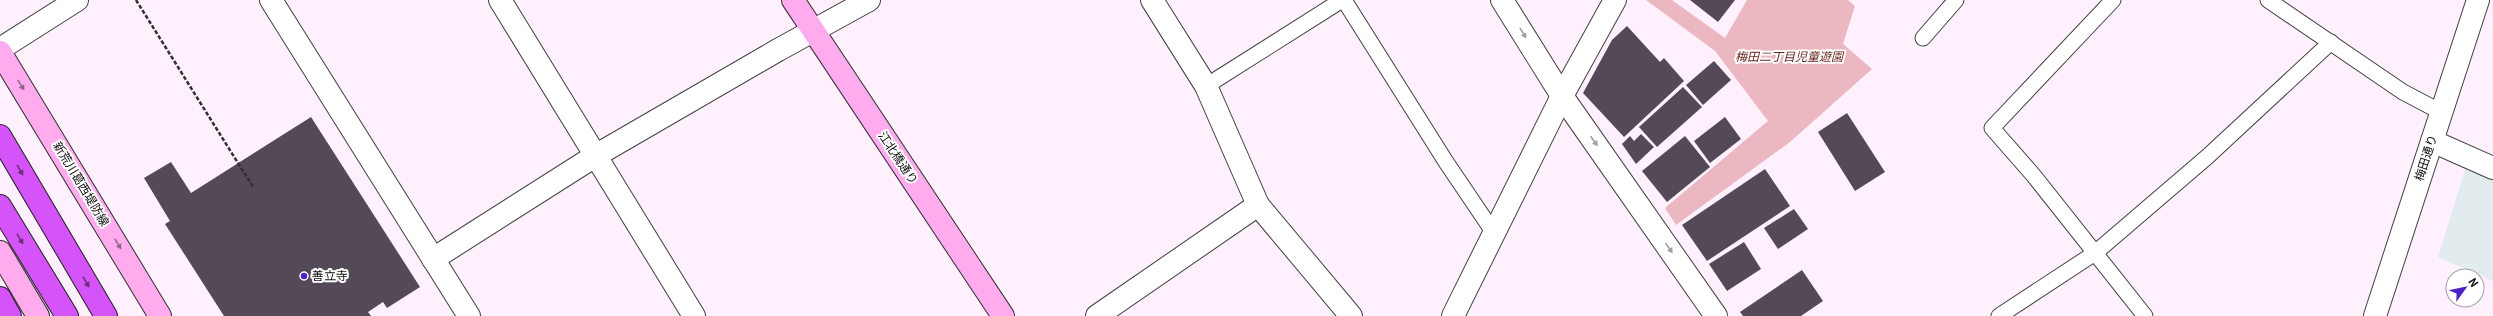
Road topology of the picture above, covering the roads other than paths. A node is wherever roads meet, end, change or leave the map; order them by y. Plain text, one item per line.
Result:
1 (77, 0) edge
2 (271, 0) edge
3 (500, 0) edge
4 (793, 0) edge
5 (869, 0) edge
6 (1152, 0) edge
7 (1343, 0) edge
8 (1502, 0) edge
9 (1615, 0) edge
10 (1956, 0) edge
11 (2113, 0) edge
12 (2268, 0) edge
13 (2478, 0) edge
14 (814, 32) junction
15 (1923, 38) dead end
16 (2331, 42) junction
17 (0, 51) edge
18 (1206, 86) junction
19 (1562, 96) junction
20 (2441, 112) junction
21 (0, 136) edge
22 (2432, 141) junction
23 (595, 156) junction
24 (2493, 168) edge
25 (1258, 204) junction
26 (0, 206) edge
27 (1494, 233) junction
28 (0, 252) edge
29 (2095, 253) junction
30 (433, 259) junction
31 (0, 298) edge
32 (10, 316) edge
33 (38, 316) edge
34 (67, 316) edge
35 (106, 316) edge
36 (160, 316) edge
37 (468, 316) edge
38 (694, 316) edge
39 (1003, 316) edge
40 (1097, 316) edge
41 (1351, 316) edge
42 (1453, 316) edge
43 (1716, 316) edge
44 (1999, 316) edge
45 (2145, 316) edge
46 (2375, 316) edge

1 - 17 street
2 - 30 street
3 - 23 street
4 - 14 main road, 江北橋通り
5 - 14 street
6 - 18 street
7 - 18 lane
7 - 27 lane
8 -> 19 street
9 - 19 street
10 - 15 lane
11 - 29 lane
12 - 16 lane
13 - 20 street, 梅田通り
14 - 23 street
14 - 39 main road, 江北橋通り
16 - 20 lane
16 - 29 lane
17 -> 36 main road, 新荒川葛西堤防線
18 - 25 street
19 - 27 street
19 -> 43 street
20 - 22 street, 梅田通り
21 -> 35 highway
22 - 24 street
22 - 46 street, 梅田通り
23 - 30 street
23 - 38 street
25 - 40 street
25 - 41 street
26 -> 34 highway
27 - 42 street
28 - 33 main road
29 - 44 lane
29 - 45 lane
30 - 37 street
31 - 32 highway

